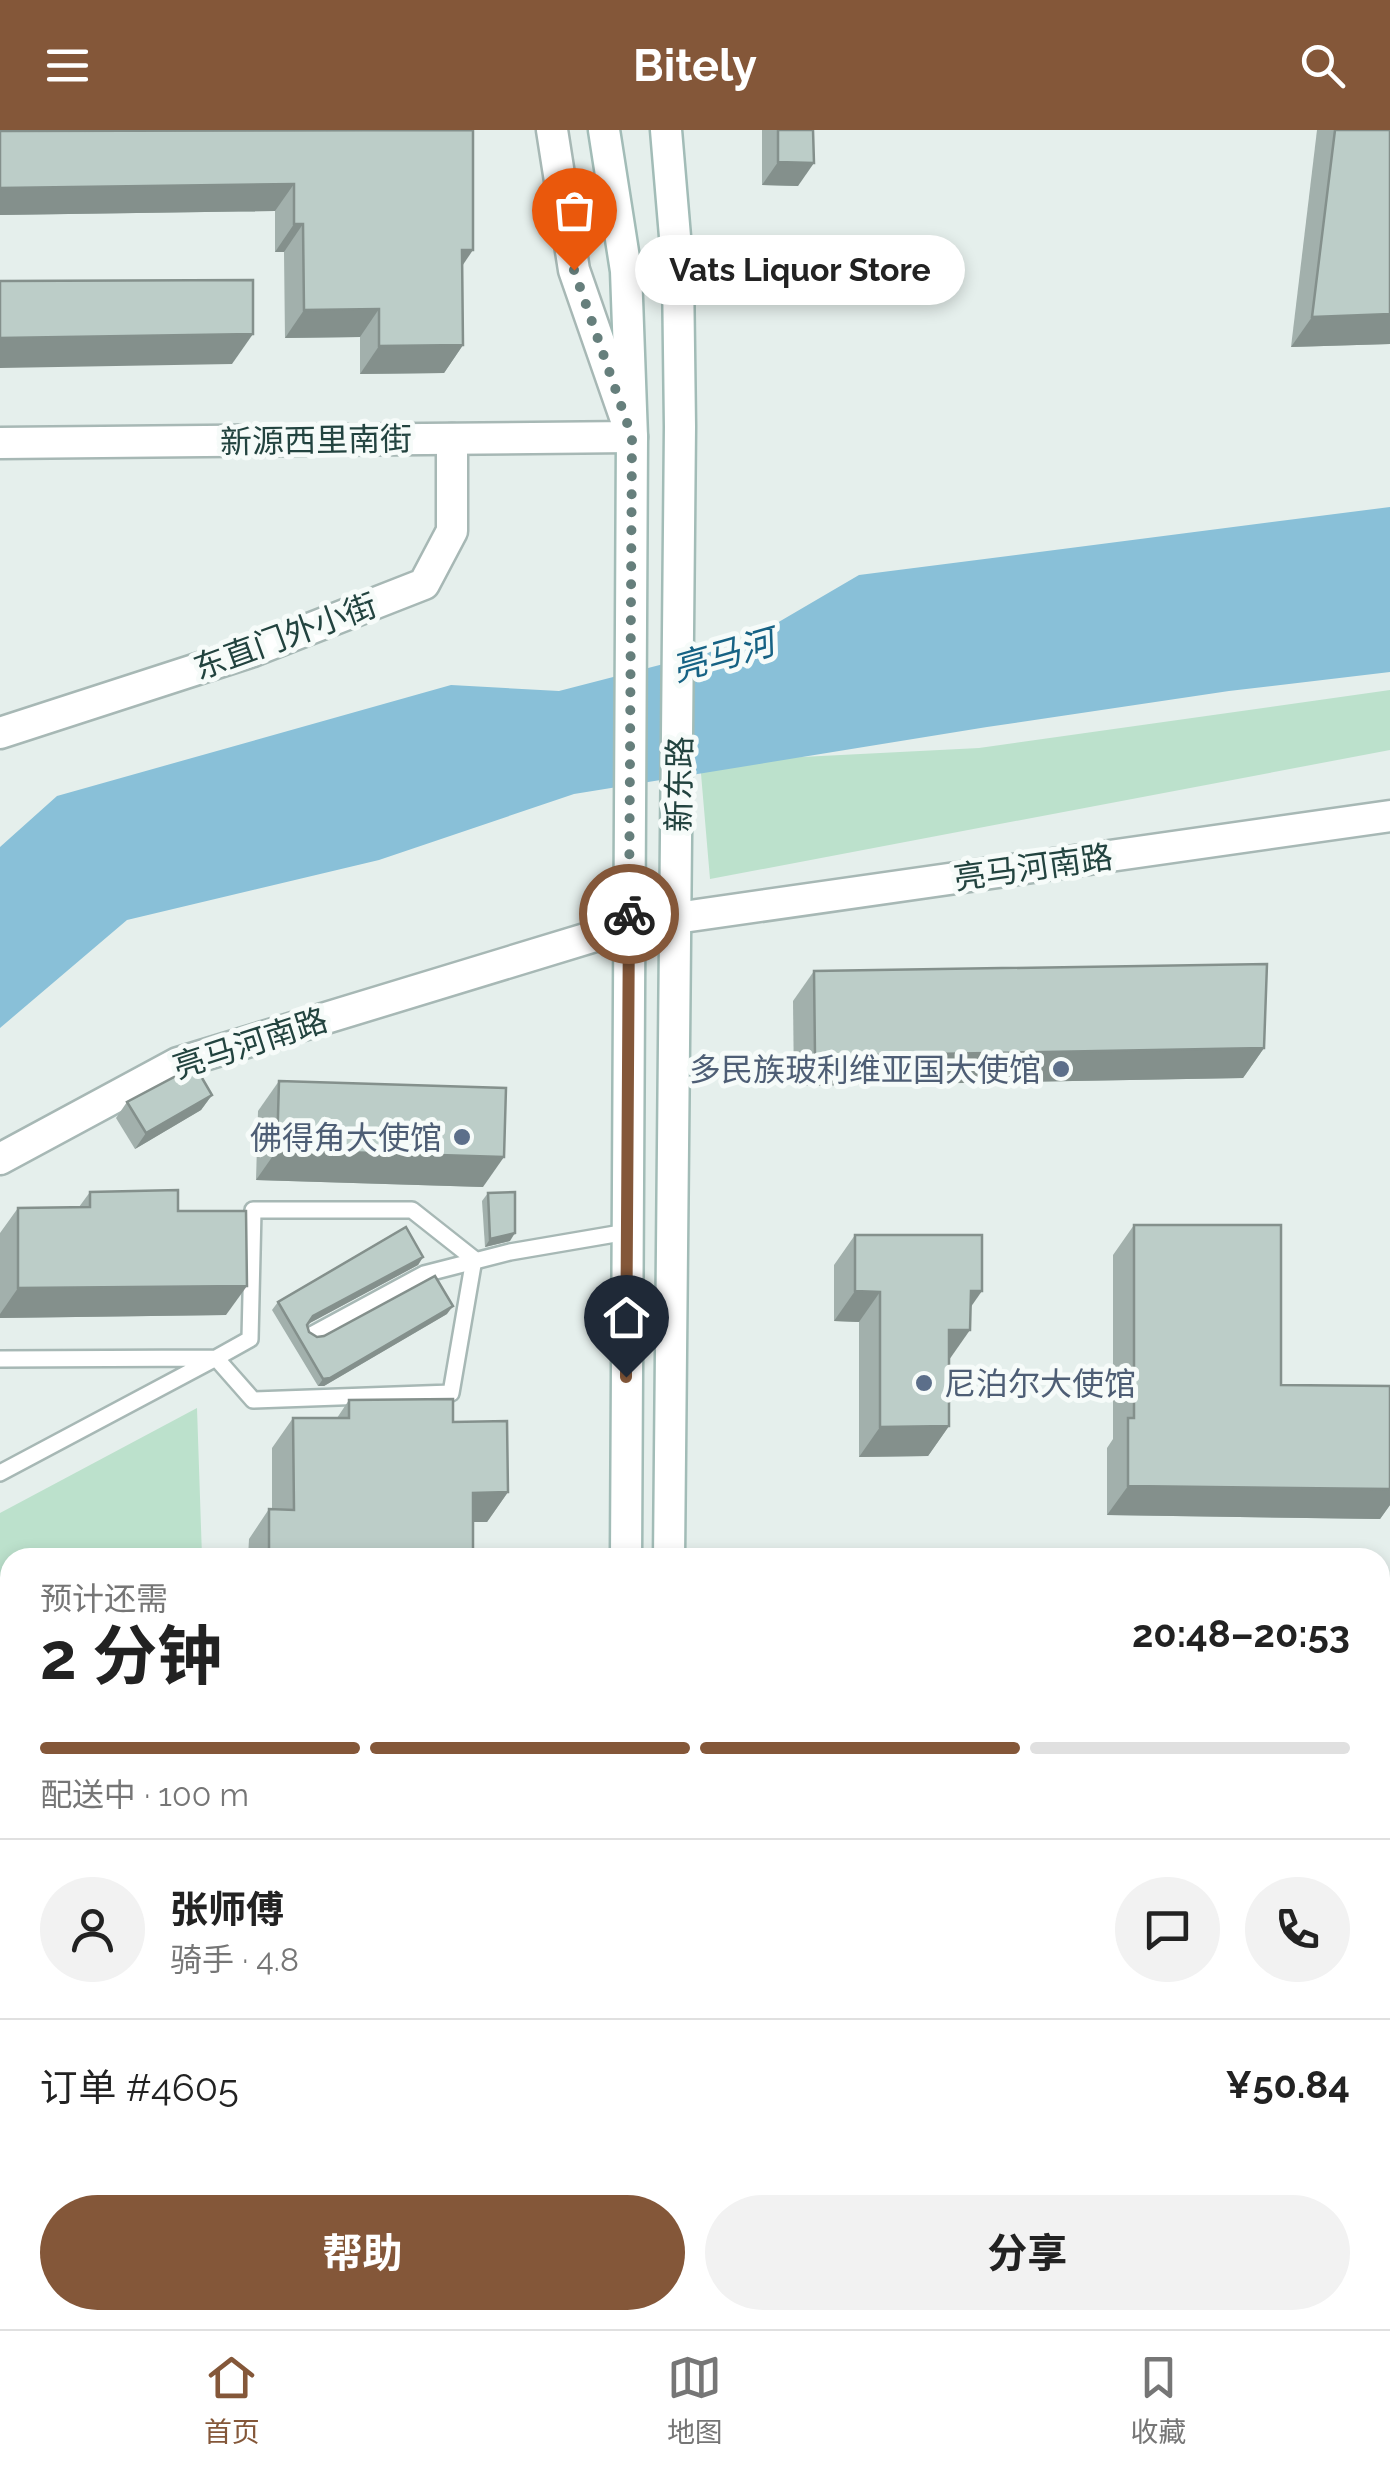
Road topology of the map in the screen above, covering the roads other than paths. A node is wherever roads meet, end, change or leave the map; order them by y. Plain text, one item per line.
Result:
1 (552, 130) edge
2 (604, 130) edge
3 (666, 130) edge
4 (632, 437) junction
5 (452, 438) junction
6 (0, 443) edge
7 (0, 733) edge
8 (1390, 816) edge
9 (676, 918) junction
10 (628, 926) junction
11 (0, 1159) edge
12 (627, 1232) junction
13 (474, 1259) junction
14 (313, 1334) edge
15 (0, 1358) edge
16 (216, 1358) junction
17 (0, 1472) edge
18 (626, 1548) edge
19 (669, 1548) edge

1 - 4 street
2 - 4 street, 新东路
3 - 9 street, 新东路
4 - 5 street, 新源西里南街
4 - 10 street, 新东路
5 - 6 street, 新源西里南街
5 - 7 street, 东直门外小街
8 - 9 street, 亮马河南路
9 - 19 street, 新东路
10 - 11 street, 亮马河南路
10 - 12 street, 新东路
12 - 13 lane
12 - 18 street, 新东路
13 - 14 lane
13 - 16 lane
13 - 16 lane
15 - 16 lane
16 - 17 lane

